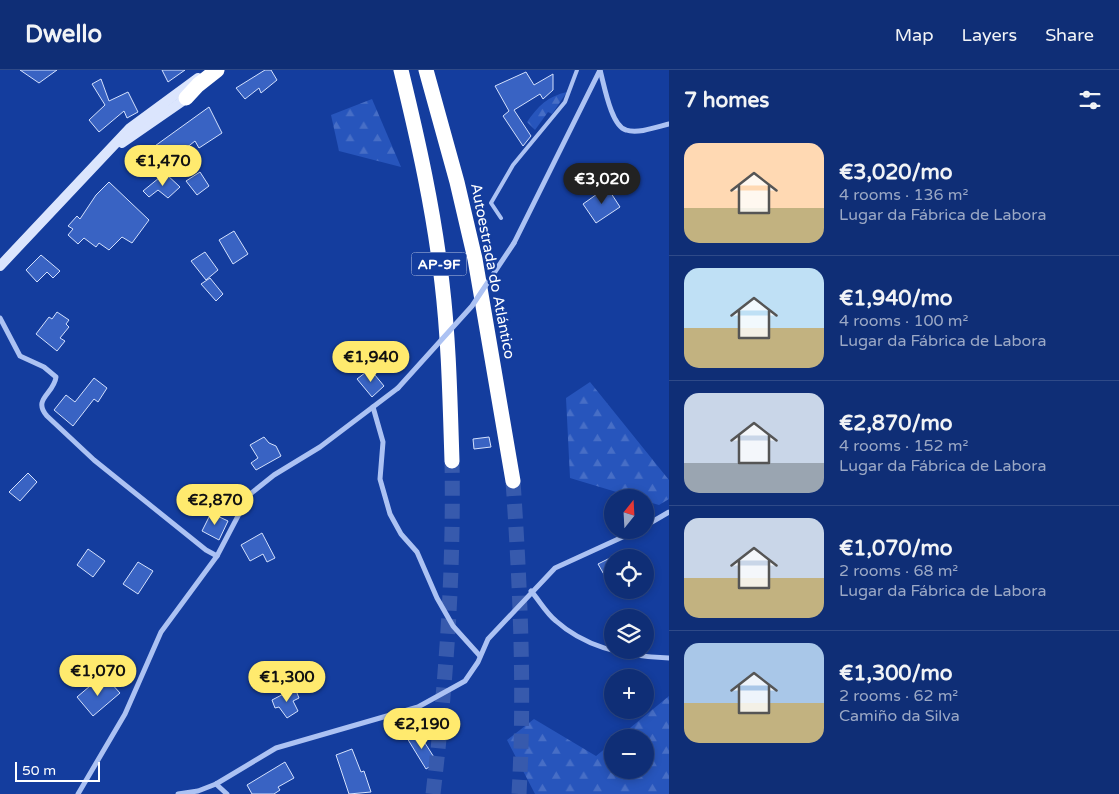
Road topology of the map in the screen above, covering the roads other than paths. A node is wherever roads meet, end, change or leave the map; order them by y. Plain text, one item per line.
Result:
1 (208, 70) edge
2 (217, 70) edge
3 (228, 70) edge
4 (391, 70) edge
5 (401, 70) edge
6 (426, 70) edge
7 (435, 70) edge
8 (577, 70) edge
9 (600, 70) edge
10 (186, 98) junction
11 (669, 124) edge
12 (96, 164) junction
13 (501, 218) dead end
14 (475, 259) junction
15 (0, 266) edge
16 (442, 282) junction
17 (0, 318) edge
18 (373, 407) junction
19 (452, 461) tunnel mouth
20 (513, 481) tunnel mouth
21 (669, 512) edge
22 (654, 521) edge
23 (618, 539) edge
24 (216, 556) junction
25 (532, 591) junction
26 (480, 656) junction
27 (669, 658) edge
28 (216, 784) junction
29 (78, 794) edge
30 (178, 794) edge
31 (227, 794) edge

1 - 12 main road
2 - 10 highway
3 - 10 main road
4 - 16 highway
5 - 16 highway, AP-9F
6 - 14 highway, Autoestrada do Atlántico / AP-9F
7 - 14 highway
8 - 13 lane
9 - 11 street
9 - 18 street, bridge
10 - 12 main road
12 - 15 main road
14 - 20 highway, Autoestrada do Atlántico / AP-9F
16 - 19 highway, AP-9F
17 - 24 street
18 - 24 street
18 - 26 street
21 - 22 street
23 - 25 street
24 - 29 street
25 - 26 street
25 - 27 street
26 - 28 street
28 - 30 street
28 - 31 street

